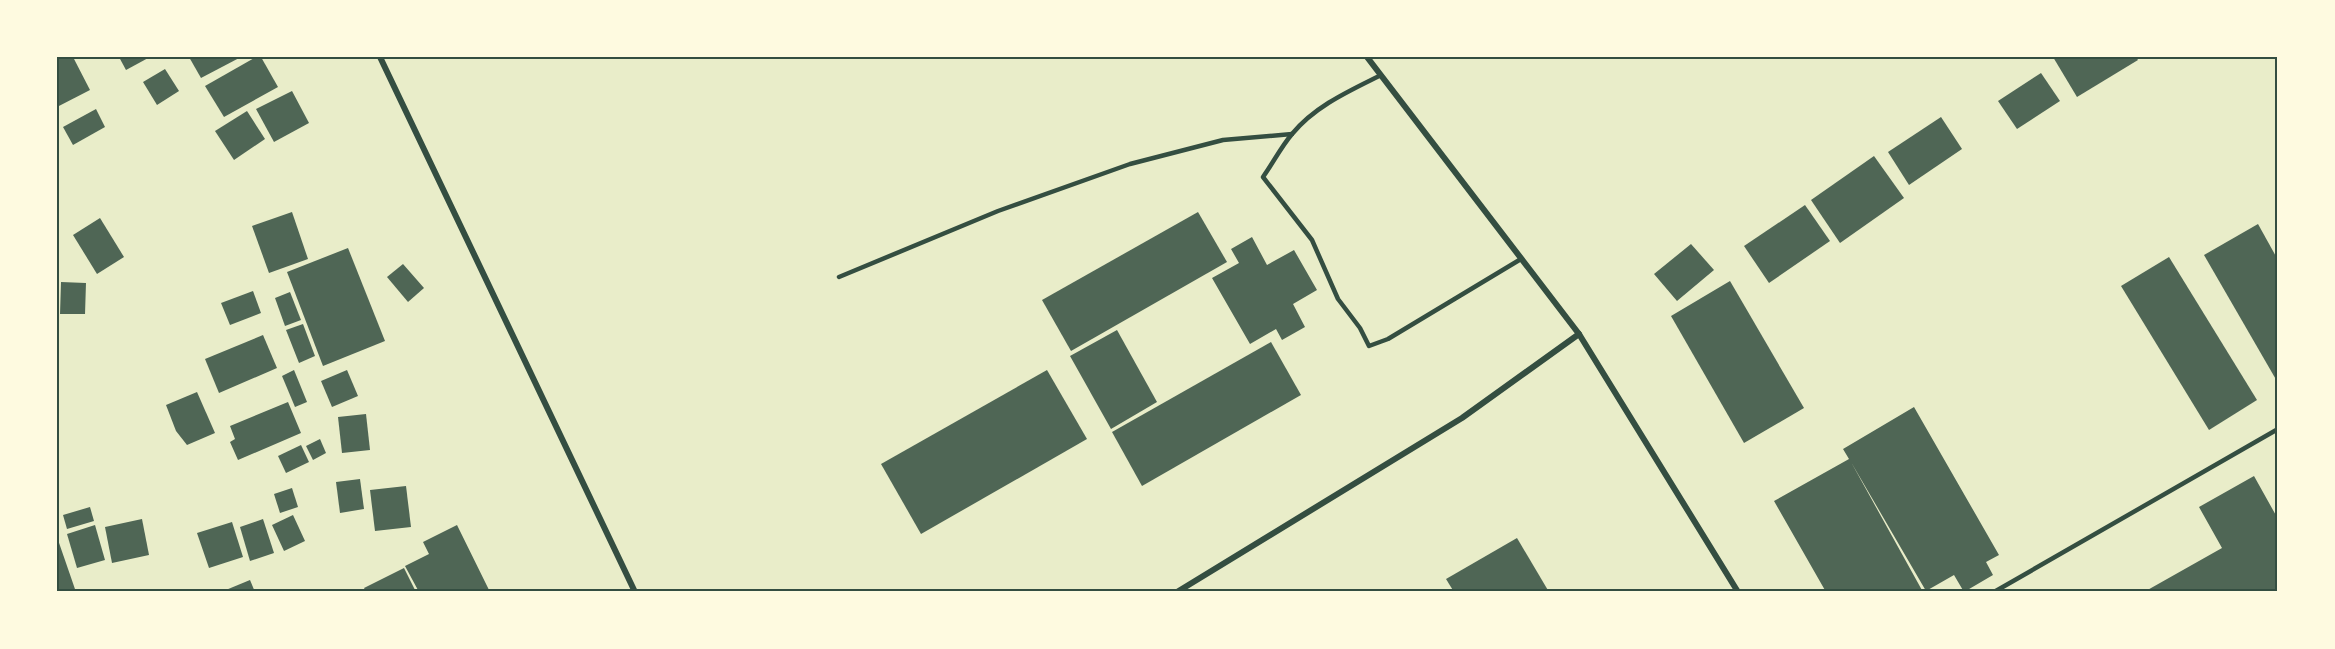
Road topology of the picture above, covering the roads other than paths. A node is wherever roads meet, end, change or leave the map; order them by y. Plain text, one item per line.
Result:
1 (380, 57) edge
2 (1367, 57) edge
3 (1381, 75) junction
4 (1292, 134) junction
5 (1521, 259) junction
6 (839, 277) dead end
7 (1579, 334) junction
8 (2278, 429) edge
9 (635, 592) edge
10 (1176, 592) edge
11 (1738, 592) edge
12 (1994, 592) edge

1 - 9 street
2 - 3 street
3 - 4 lane
3 - 5 street
4 - 5 lane
4 - 6 lane
5 - 7 street
7 - 10 street
7 - 11 street
8 - 12 lane

